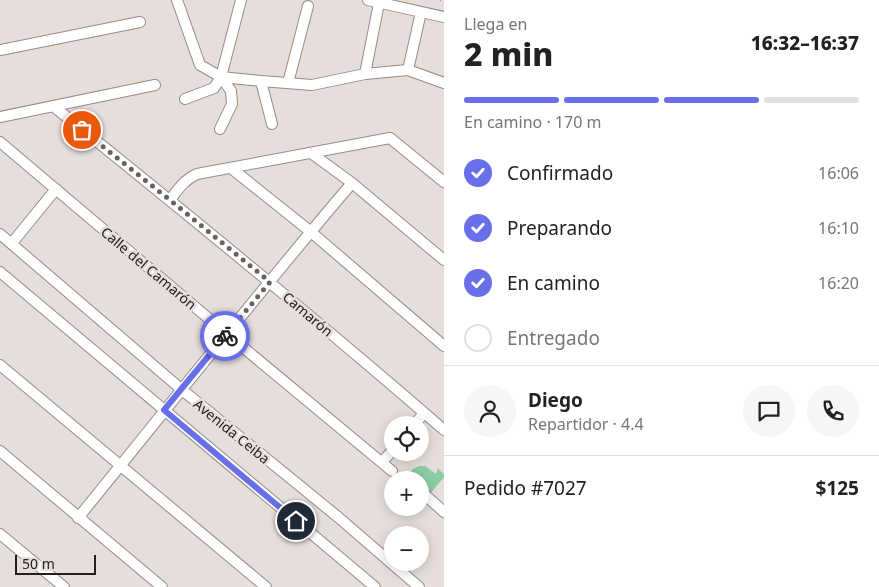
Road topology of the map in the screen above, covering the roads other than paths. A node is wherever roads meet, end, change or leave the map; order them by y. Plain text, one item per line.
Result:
1 (177, 0) edge
2 (240, 0) edge
3 (368, 0) edge
4 (379, 3) junction
5 (310, 6) edge
6 (420, 12) junction
7 (444, 17) edge
8 (140, 22) dead end
9 (0, 50) edge
10 (408, 70) junction
11 (366, 74) junction
12 (222, 76) junction
13 (261, 81) junction
14 (288, 83) junction
15 (444, 83) edge
16 (155, 85) dead end
17 (185, 99) dead end
18 (53, 106) junction
19 (0, 117) edge
20 (272, 124) dead end
21 (220, 129) dead end
22 (0, 142) edge
23 (311, 153) junction
24 (231, 168) junction
25 (444, 182) edge
26 (352, 183) junction
27 (56, 189) junction
28 (170, 200) junction
29 (311, 232) junction
30 (0, 234) edge
31 (12, 243) junction
32 (444, 260) edge
33 (0, 272) edge
34 (270, 282) junction
35 (227, 334) junction
36 (444, 346) edge
37 (0, 364) edge
38 (181, 390) junction
39 (164, 410) junction
40 (424, 413) junction
41 (422, 416) edge
42 (444, 430) edge
43 (0, 451) edge
44 (382, 462) joint
45 (121, 465) junction
46 (392, 471) dead end
47 (429, 498) edge
48 (444, 512) edge
49 (78, 518) junction
50 (0, 534) edge
51 (60, 586) edge
52 (162, 587) edge
53 (266, 587) edge
54 (374, 587) edge
55 (420, 587) edge

1 - 12 street
2 - 12 street
3 - 4 street
4 - 6 street
4 - 11 street
5 - 14 street
6 - 7 street
6 - 10 street
8 - 9 street
10 - 11 street
10 - 15 street
11 - 14 street
12 - 13 street
12 - 17 street
12 - 21 street
13 - 14 street
13 - 20 street
16 - 18 street
18 - 19 street
18 - 28 street, Camarón
22 - 27 street, Calle del Camarón
23 - 24 street
23 - 25 street
23 - 26 street
24 - 28 street
24 - 29 street
26 - 29 street
26 - 32 street
27 - 31 street
27 - 35 street, Calle del Camarón
28 - 34 street, Camarón
29 - 34 street
29 - 36 street
30 - 31 street, Avenida Ceiba
31 - 38 street, Avenida Ceiba
33 - 39 street, Avenida Ceiba
34 - 35 street
34 - 40 street, Camarón
35 - 38 street
35 - 44 street, Calle del Camarón
37 - 45 street
38 - 39 street
38 - 55 street, Avenida Ceiba
39 - 45 street
39 - 54 street, Avenida Ceiba
40 - 41 street
40 - 42 street, Camarón
43 - 49 street
44 - 46 street, Calle del Camarón
45 - 49 street
45 - 53 street
47 - 48 street
49 - 52 street
50 - 51 street

